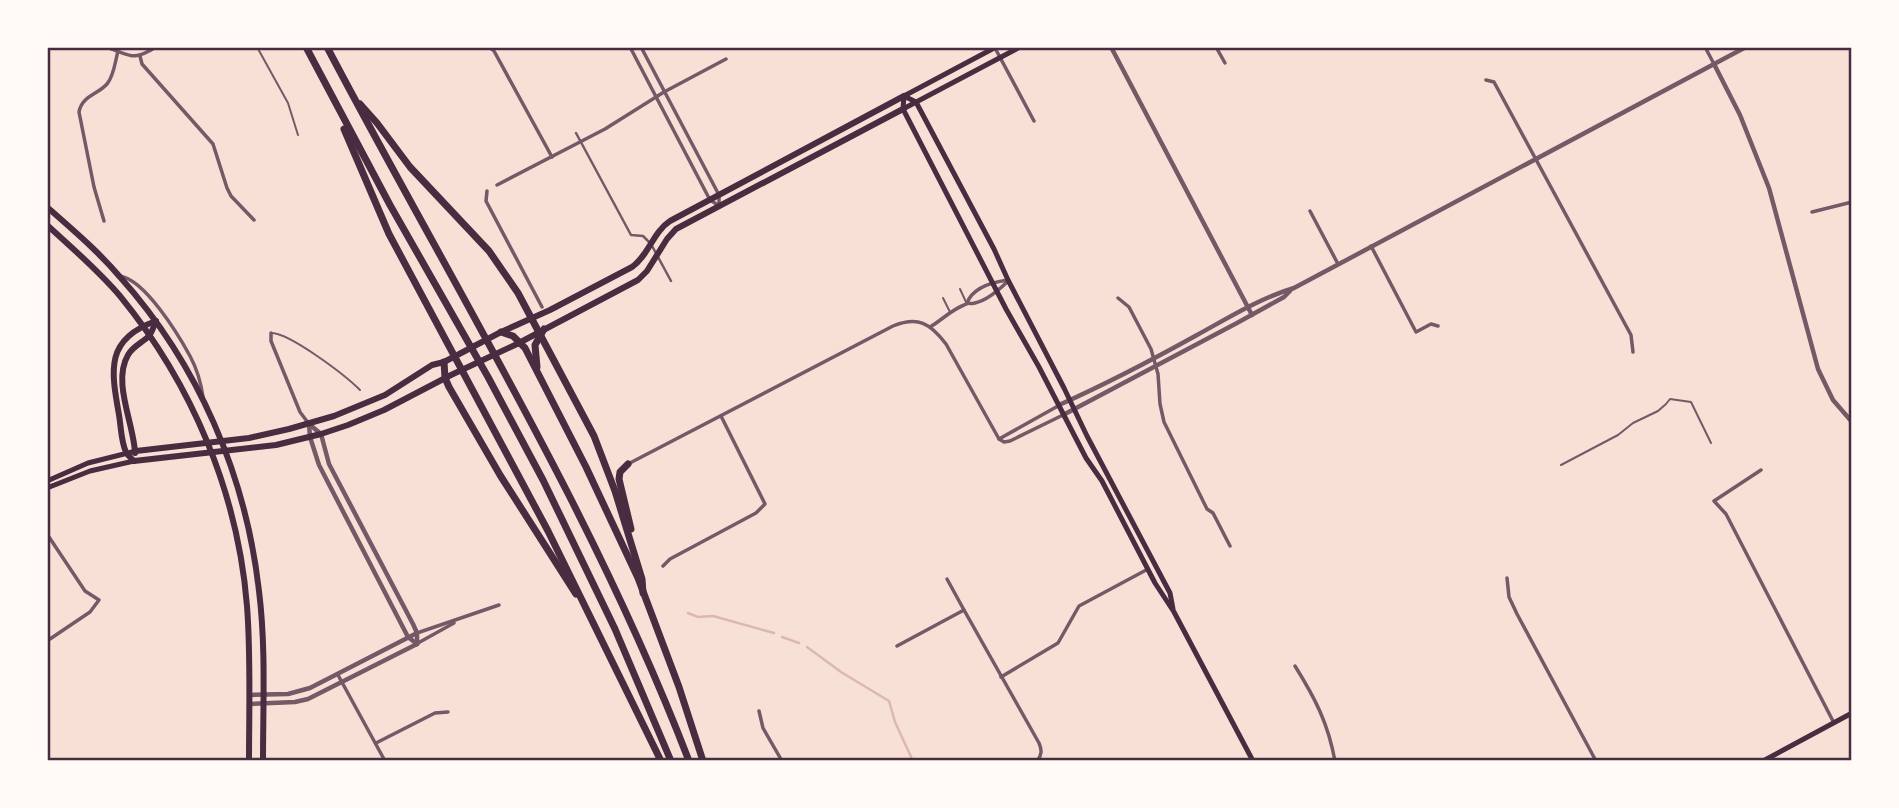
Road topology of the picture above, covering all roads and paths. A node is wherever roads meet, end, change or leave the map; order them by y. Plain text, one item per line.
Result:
1 (106, 47) edge
2 (156, 47) edge
3 (257, 47) edge
4 (306, 47) edge
5 (327, 47) edge
6 (489, 47) edge
7 (630, 47) edge
8 (641, 47) edge
9 (1020, 47) edge
10 (1111, 47) edge
11 (1216, 47) edge
12 (1705, 47) edge
13 (1746, 47) edge
14 (996, 48) edge
15 (118, 51) junction
16 (140, 56) junction
17 (1000, 57) junction
18 (726, 59) dead end
19 (1225, 63) dead end
20 (1714, 64) junction
21 (1486, 80) dead end
22 (664, 92) junction
23 (329, 93) junction
24 (352, 95) junction
25 (904, 96) junction
26 (656, 97) junction
27 (916, 102) junction
28 (903, 109) junction
29 (1034, 121) dead end
30 (576, 133) dead end
31 (298, 135) dead end
32 (580, 142) junction
33 (552, 157) junction
34 (1535, 159) junction
35 (498, 185) dead end
36 (487, 191) dead end
37 (719, 195) junction
38 (710, 200) junction
39 (1852, 202) edge
40 (719, 206) junction
41 (47, 207) edge
42 (1310, 211) dead end
43 (1812, 212) dead end
44 (254, 220) dead end
45 (104, 221) dead end
46 (47, 225) edge
47 (651, 244) junction
48 (1371, 246) junction
49 (657, 256) junction
50 (1338, 264) junction
51 (120, 276) junction
52 (1008, 280) junction
53 (671, 281) dead end
54 (992, 282) junction
55 (1294, 288) junction
56 (960, 289) dead end
57 (997, 292) junction
58 (943, 298) dead end
59 (1118, 298) dead end
60 (967, 303) junction
61 (542, 307) dead end
62 (1248, 308) junction
63 (950, 312) junction
64 (1252, 315) junction
65 (156, 321) junction
66 (143, 326) junction
67 (1438, 326) dead end
68 (930, 327) junction
69 (544, 329) joint
70 (505, 330) junction
71 (271, 333) joint
72 (149, 336) junction
73 (536, 336) junction
74 (517, 341) junction
75 (1633, 352) dead end
76 (1154, 358) junction
77 (444, 362) junction
78 (1156, 366) junction
79 (537, 371) junction
80 (448, 377) junction
81 (360, 390) dead end
82 (204, 399) junction
83 (1070, 400) junction
84 (1059, 405) junction
85 (1074, 410) junction
86 (1063, 415) junction
87 (721, 416) junction
88 (1852, 422) edge
89 (309, 424) junction
90 (321, 434) junction
91 (310, 437) junction
92 (999, 439) junction
93 (1711, 443) dead end
94 (136, 451) junction
95 (126, 453) junction
96 (134, 461) junction
97 (628, 464) joint
98 (1561, 465) dead end
99 (1762, 470) dead end
100 (47, 481) edge
101 (47, 488) edge
102 (47, 534) edge
103 (1230, 546) dead end
104 (633, 547) junction
105 (1155, 565) junction
106 (663, 566) dead end
107 (1148, 569) junction
108 (1507, 578) dead end
109 (947, 579) dead end
110 (643, 593) junction
111 (499, 605) dead end
112 (586, 609) junction
113 (964, 610) junction
114 (1174, 612) junction
115 (459, 620) junction
116 (417, 633) junction
117 (408, 637) junction
118 (47, 640) edge
119 (417, 644) junction
120 (897, 646) dead end
121 (1295, 666) dead end
122 (338, 675) junction
123 (1001, 677) junction
124 (342, 683) junction
125 (249, 695) junction
126 (263, 695) junction
127 (263, 704) junction
128 (249, 705) junction
129 (759, 711) dead end
130 (448, 712) dead end
131 (1852, 713) edge
132 (1834, 723) junction
133 (376, 743) junction
134 (249, 761) edge
135 (263, 761) edge
136 (385, 761) edge
137 (661, 761) edge
138 (671, 761) edge
139 (689, 761) edge
140 (703, 761) edge
141 (782, 761) edge
142 (1037, 761) edge
143 (1254, 761) edge
144 (1335, 761) edge
145 (1595, 761) edge
146 (1763, 761) edge

1 - 15 street
2 - 16 street
3 - 31 lane
4 - 23 highway
5 - 24 highway
6 - 33 street
7 - 26 street
8 - 22 street
9 - 17 main road
10 - 62 street
11 - 19 street
12 - 20 street
13 - 20 street
14 - 17 street
14 - 25 main road
15 - 16 street
15 - 45 street
16 - 44 street
17 - 27 main road
17 - 29 street
18 - 22 street
20 - 34 street
20 - 88 street
21 - 34 street
22 - 26 street
22 - 37 street
23 - 112 highway
23 - 138 highway
24 - 104 highway
24 - 139 highway
25 - 27 main road
25 - 28 main road
25 - 37 main road
26 - 32 street
26 - 38 street
27 - 28 main road
27 - 52 main road
28 - 40 main road
28 - 54 main road
30 - 32 street
32 - 33 street
32 - 47 street
33 - 35 street
34 - 48 street
34 - 75 street
36 - 61 street
37 - 38 main road
37 - 40 street
38 - 40 street
38 - 47 main road
39 - 43 street
40 - 49 main road
41 - 51 main road
42 - 50 street
46 - 66 main road
47 - 49 street
47 - 70 main road
48 - 50 street
48 - 67 street
49 - 53 street
49 - 69 main road
50 - 55 street
51 - 65 main road
51 - 82 street
52 - 54 street
52 - 57 street
52 - 83 main road
54 - 57 main road
54 - 60 street
55 - 62 street
55 - 64 street
56 - 60 lane
57 - 60 street
57 - 84 main road
58 - 63 lane
59 - 76 street
60 - 63 street
62 - 64 street
62 - 76 street
63 - 68 street
64 - 78 street
65 - 66 main road
65 - 72 main road
65 - 82 main road
66 - 72 main road
66 - 95 main road
68 - 87 street
68 - 92 street
69 - 73 highway
70 - 74 highway
70 - 77 main road
71 - 81 lane
71 - 89 street
72 - 94 main road
72 - 125 main road
73 - 74 main road
73 - 79 highway
74 - 79 highway
74 - 80 main road
76 - 78 street
76 - 83 street
77 - 80 highway
77 - 89 main road
78 - 85 street
78 - 103 street
79 - 110 highway
80 - 90 main road
80 - 112 highway
82 - 126 main road
83 - 84 street
83 - 85 main road
84 - 86 main road
84 - 92 street
85 - 86 street
85 - 105 main road
86 - 92 street
86 - 107 main road
87 - 97 street
87 - 106 street
89 - 90 street
89 - 91 street
89 - 94 main road
90 - 91 main road
90 - 116 street
91 - 96 main road
91 - 117 street
93 - 98 lane
94 - 95 main road
94 - 96 main road
95 - 96 main road
95 - 100 main road
96 - 101 main road
97 - 104 highway
99 - 132 street
102 - 118 street
104 - 110 highway
105 - 107 street
105 - 114 main road
107 - 114 main road
107 - 123 street
108 - 145 street
109 - 113 street
110 - 140 highway
111 - 115 street
112 - 137 highway
113 - 120 street
113 - 123 street
114 - 143 main road
115 - 116 street
115 - 119 street
116 - 117 street
116 - 119 street
117 - 119 street
117 - 122 street
119 - 124 street
121 - 144 street
122 - 124 street
122 - 126 street
123 - 142 street
124 - 127 street
124 - 133 street
125 - 126 street
125 - 128 main road
126 - 127 main road
127 - 128 street
127 - 135 main road
128 - 134 main road
129 - 141 street
130 - 133 street
131 - 132 main road
132 - 146 main road
133 - 136 street

